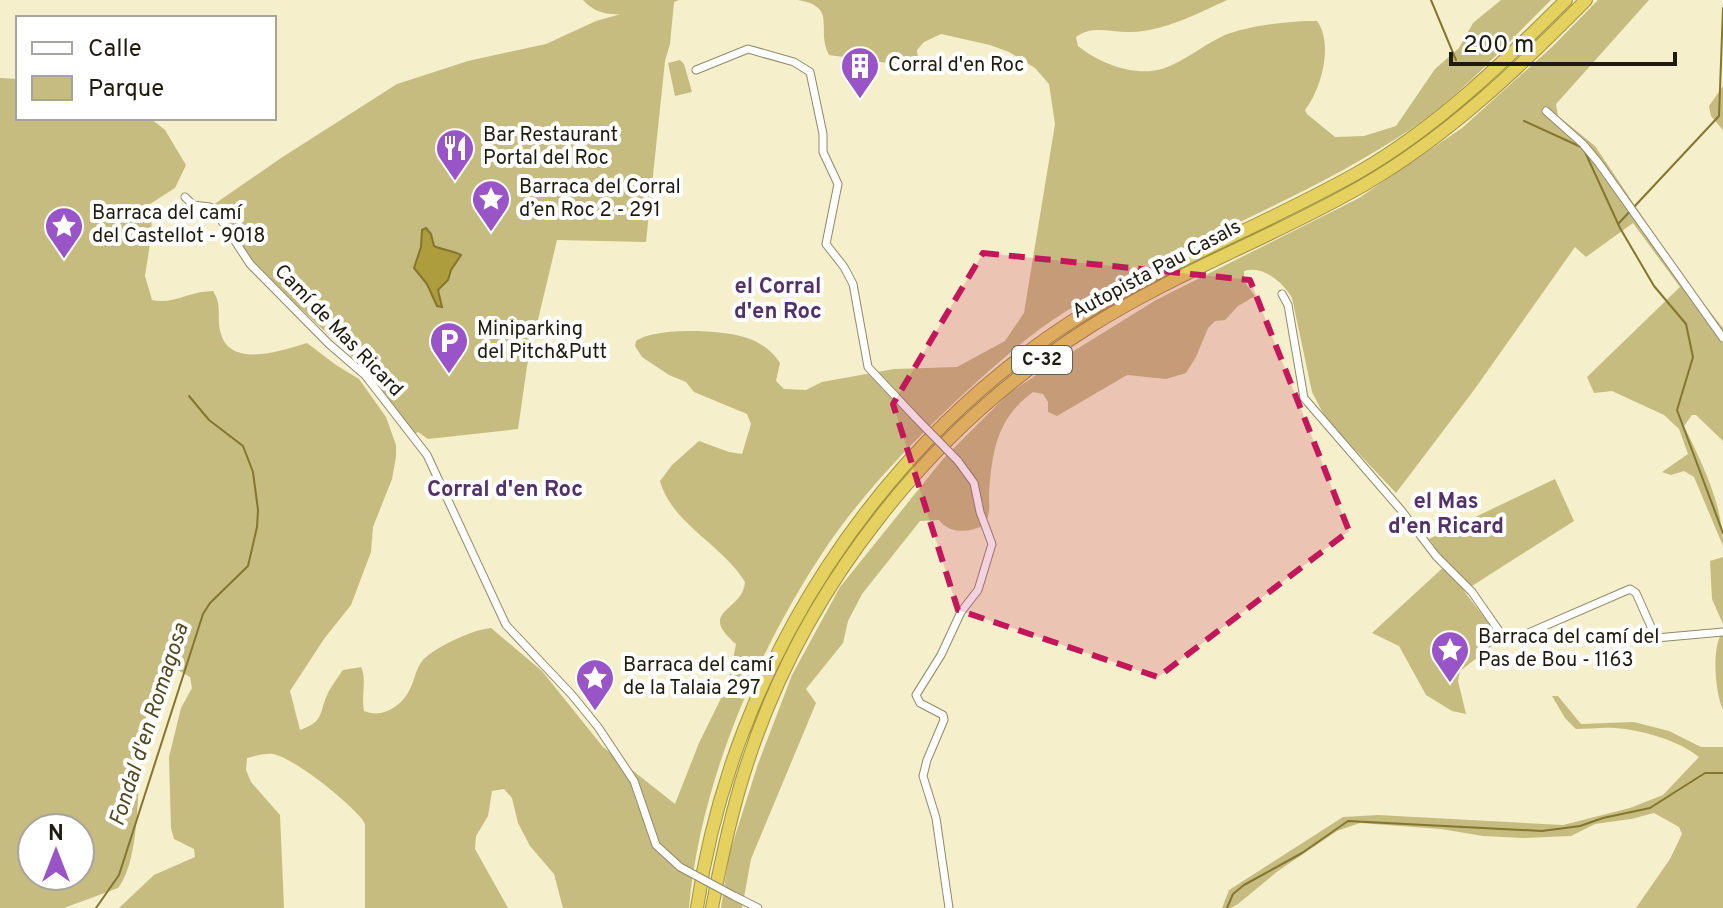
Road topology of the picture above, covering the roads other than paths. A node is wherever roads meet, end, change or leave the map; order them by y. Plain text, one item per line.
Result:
1 (1566, 0) edge
2 (1586, 0) edge
3 (696, 70) dead end
4 (1546, 111) dead end
5 (185, 197) dead end
6 (1282, 294) dead end
7 (1723, 338) edge
8 (1723, 632) edge
9 (697, 908) edge
10 (712, 908) edge
11 (758, 908) edge
12 (949, 908) edge

1 - 9 highway, Autopista Pau Casals / C-32
2 - 10 highway, Autopista Pau Casals / C-32
3 - 12 street, bridge
4 - 7 street
5 - 11 street, Camí de Mas Ricard, bridge
6 - 8 street

